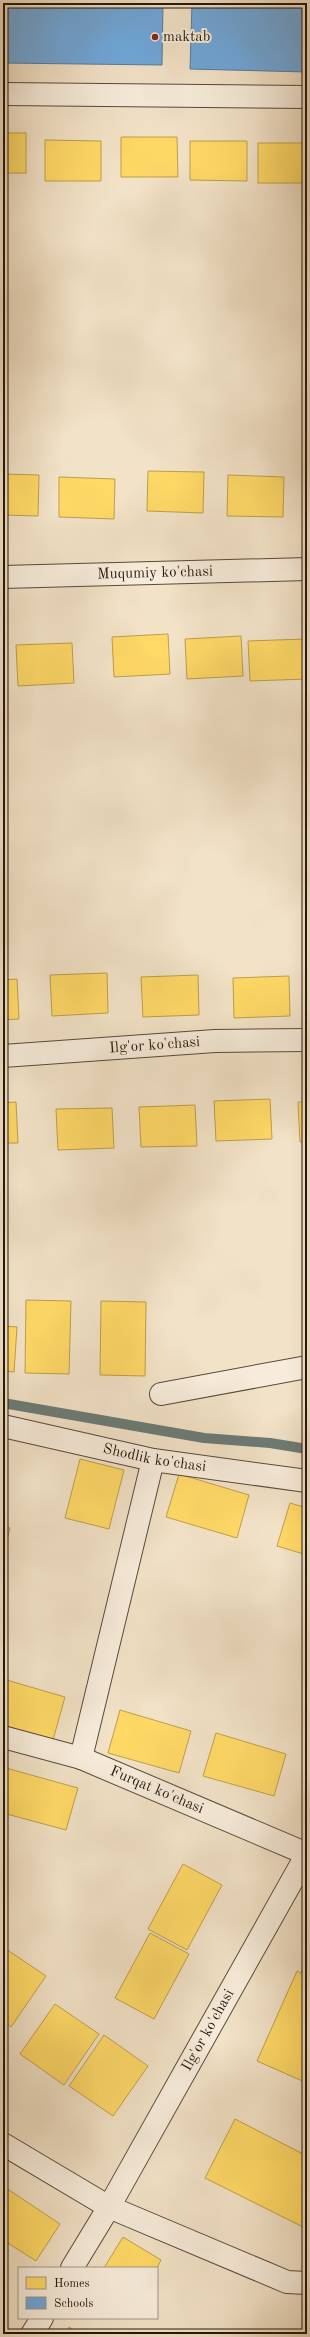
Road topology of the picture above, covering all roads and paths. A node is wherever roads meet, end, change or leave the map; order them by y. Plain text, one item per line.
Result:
1 (3, 94) edge
2 (307, 97) edge
3 (307, 569) edge
4 (3, 577) edge
5 (307, 1040) edge
6 (3, 1056) edge
7 (307, 1367) edge
8 (161, 1394) dead end
9 (3, 1426) edge
10 (153, 1460) junction
11 (307, 1481) edge
12 (3, 1737) edge
13 (81, 1758) junction
14 (307, 1854) edge
15 (3, 2144) edge
16 (109, 2207) junction
17 (73, 2267) edge
18 (307, 2283) edge
19 (41, 2319) edge
20 (32, 2334) edge

1 - 2 street
3 - 4 street, Muqumiy ko'chasi
5 - 6 street, Ilg'or ko'chasi
7 - 8 street
9 - 10 street, Shodlik ko'chasi
10 - 11 street, Shodlik ko'chasi
10 - 13 street
12 - 13 street, Furqat ko'chasi
13 - 14 street, Furqat ko'chasi
14 - 16 street, Ilg'or ko'chasi
15 - 16 street
16 - 17 street, Ilg'or ko'chasi
16 - 18 street
19 - 20 street

